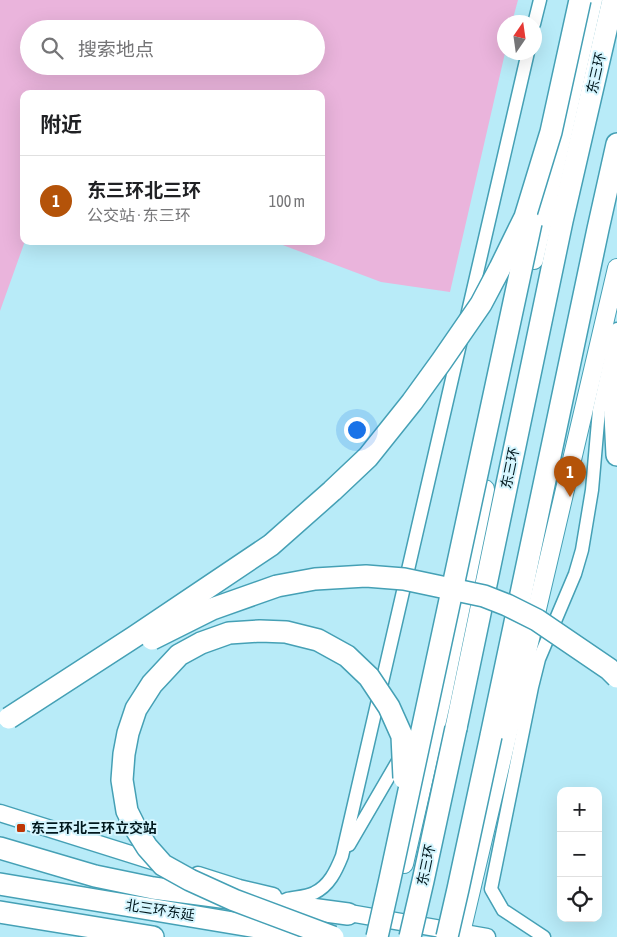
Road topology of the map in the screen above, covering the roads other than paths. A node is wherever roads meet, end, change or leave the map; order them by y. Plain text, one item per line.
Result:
1 (540, 0) edge
2 (580, 0) edge
3 (593, 0) edge
4 (613, 0) edge
5 (536, 15) edge
6 (526, 60) edge
7 (551, 132) junction
8 (617, 144) edge
9 (617, 268) edge
10 (617, 329) edge
11 (617, 346) edge
12 (616, 421) edge
13 (617, 454) edge
14 (617, 677) edge
15 (446, 679) junction
16 (4, 721) edge
17 (0, 813) edge
18 (400, 836) junction
19 (0, 848) edge
20 (342, 856) junction
21 (0, 884) edge
22 (287, 899) junction
23 (0, 912) edge
24 (348, 914) junction
25 (389, 929) edge
26 (456, 936) edge
27 (153, 937) edge
28 (319, 937) edge
29 (333, 937) edge
30 (376, 937) edge
31 (410, 937) edge
32 (487, 937) edge
33 (544, 937) edge

1 - 5 street
2 - 7 highway, bridge
3 - 15 main road
4 - 31 highway, 东三环, bridge
6 - 20 street
7 - 16 highway, bridge
7 - 18 highway, bridge
8 - 26 highway, bridge
9 - 26 main road
10 - 33 street
11 - 12 highway
12 - 13 highway
14 - 16 highway, bridge
15 - 20 street
15 - 25 main road
17 - 22 street
18 - 29 highway, bridge
18 - 30 highway, bridge
19 - 24 highway
20 - 22 street
21 - 28 highway, 北三环东延
22 - 24 street
23 - 27 highway, 北三环东延
24 - 25 street
25 - 26 street
26 - 32 street

